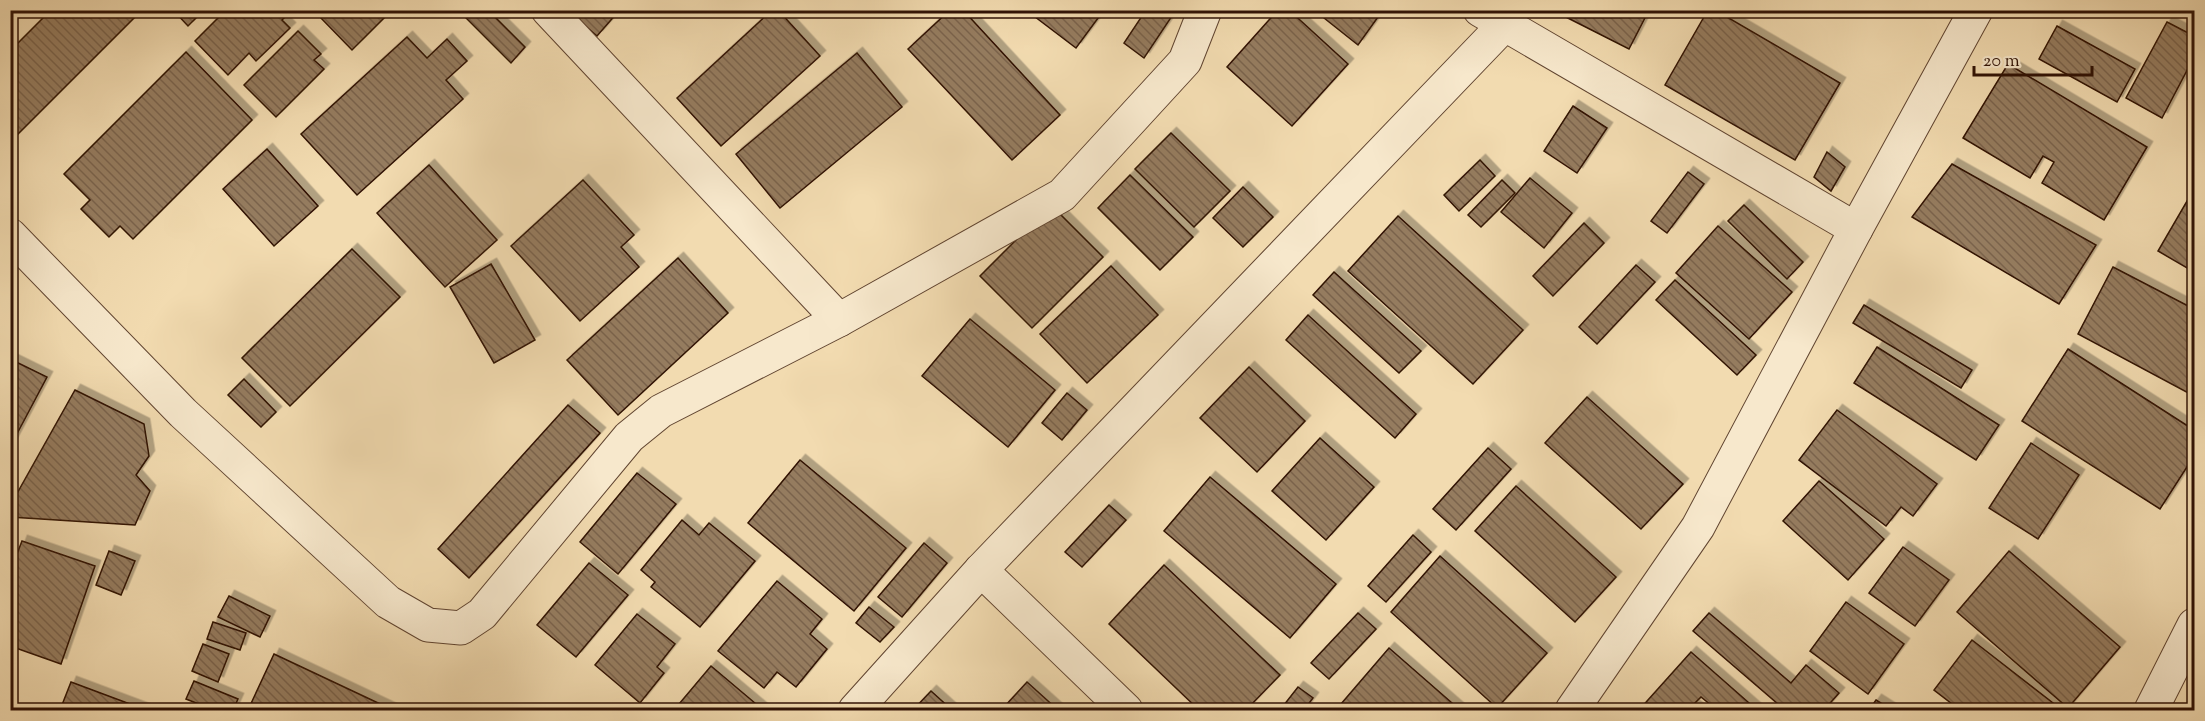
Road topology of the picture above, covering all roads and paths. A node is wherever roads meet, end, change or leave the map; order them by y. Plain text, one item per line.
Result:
1 (548, 10) edge
2 (1205, 10) edge
3 (1976, 10) edge
4 (1492, 18) edge
5 (1856, 229) junction
6 (10, 235) edge
7 (839, 320) junction
8 (981, 570) junction
9 (2194, 625) edge
10 (855, 711) edge
11 (1126, 711) edge
12 (1572, 711) edge
13 (2151, 711) edge

1 - 7 street
2 - 7 street
3 - 5 street
4 - 5 street
4 - 8 street
5 - 12 street
6 - 7 street
8 - 10 street
8 - 11 street
9 - 13 street

